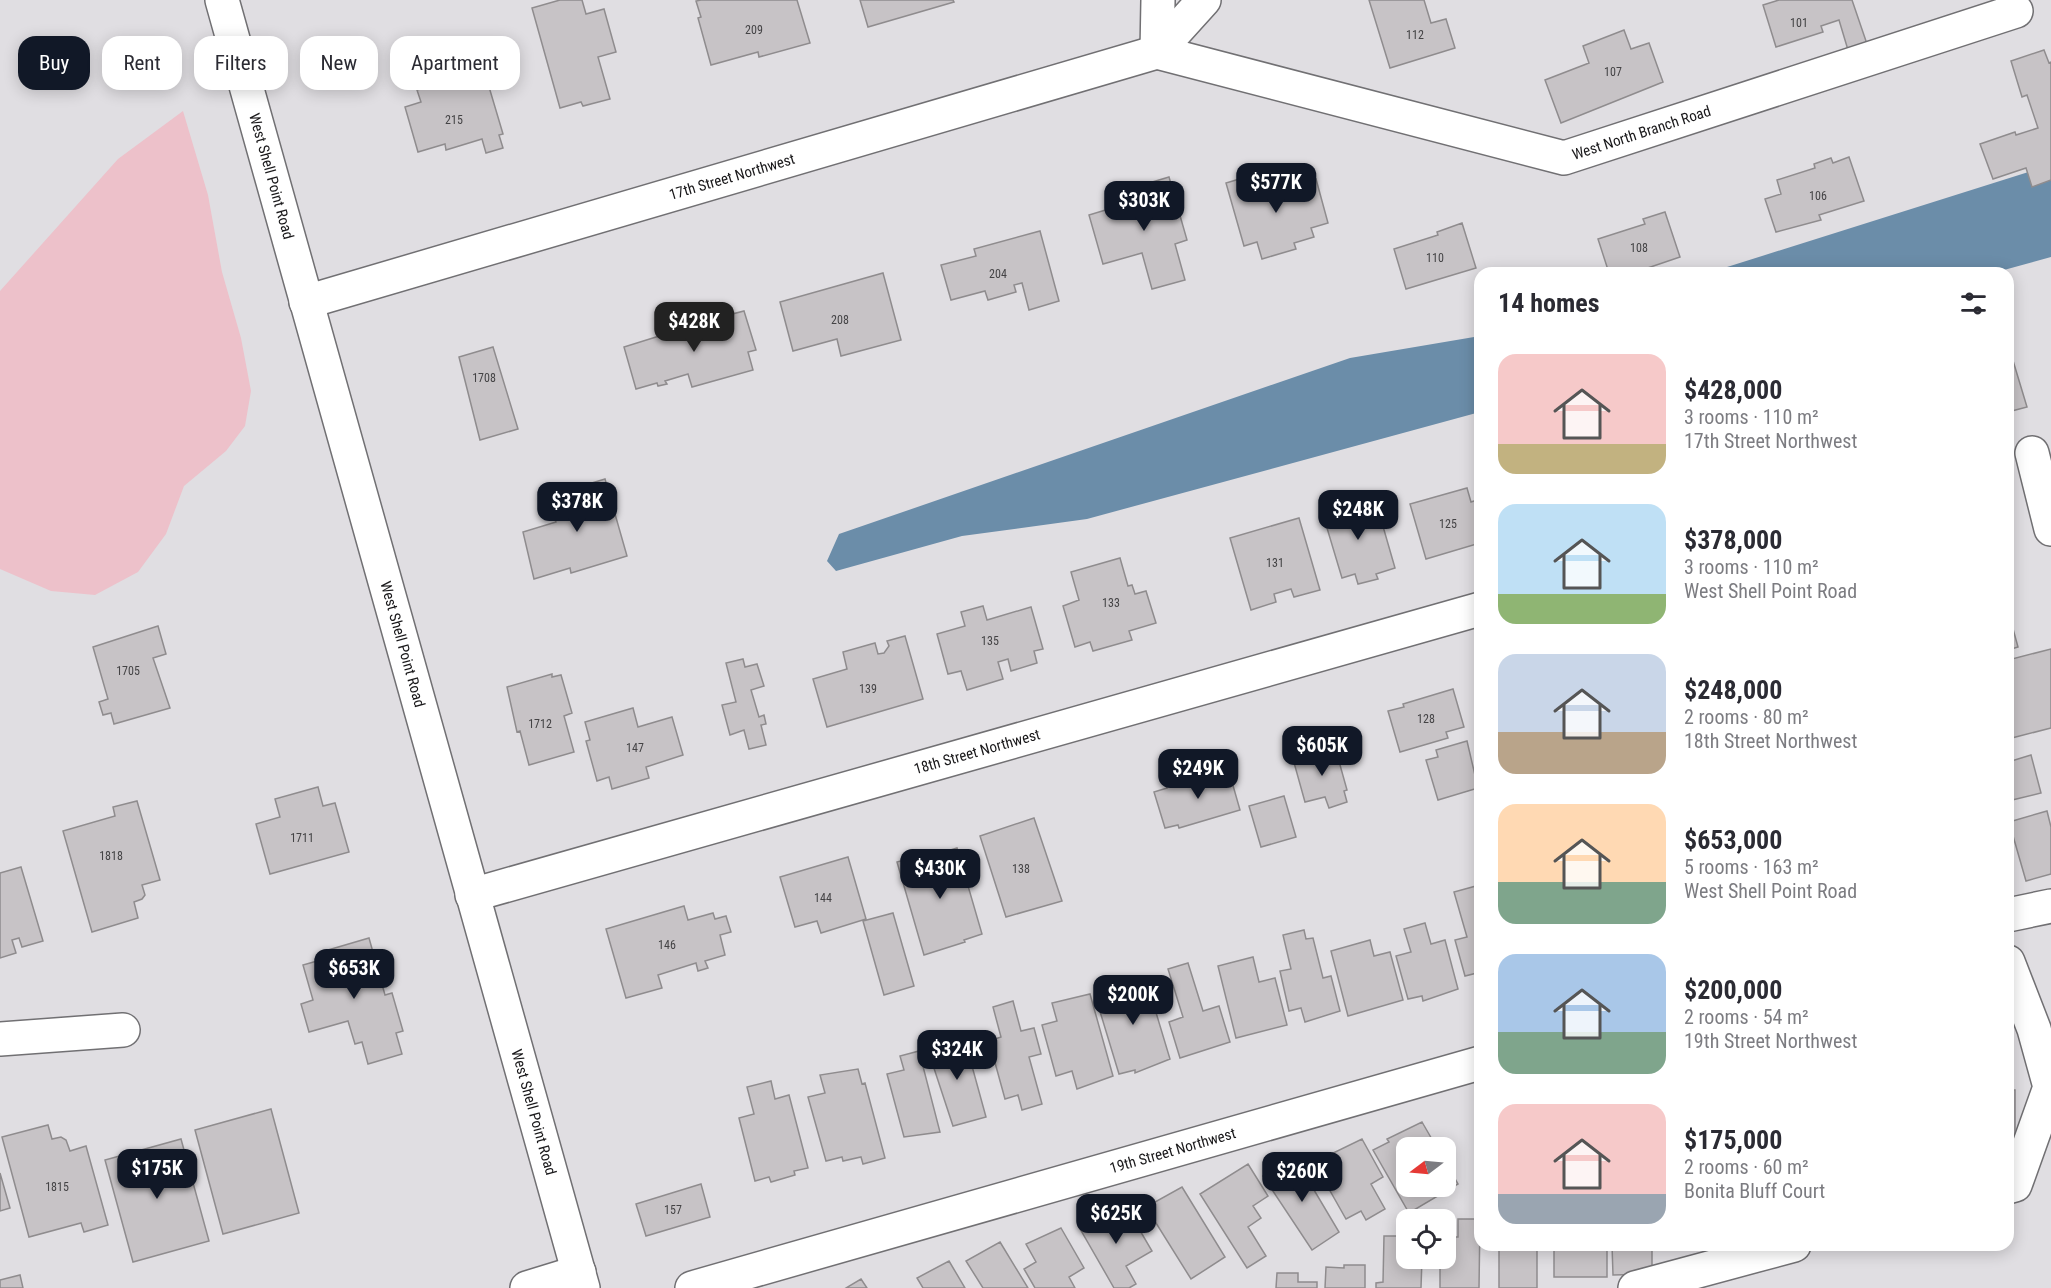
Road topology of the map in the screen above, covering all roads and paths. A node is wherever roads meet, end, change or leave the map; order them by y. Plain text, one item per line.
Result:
1 (222, 0) edge
2 (1158, 0) edge
3 (1204, 0) edge
4 (2016, 11) dead end
5 (1157, 52) junction
6 (306, 302) junction
7 (2030, 453) edge
8 (2051, 530) edge
9 (1474, 611) edge
10 (472, 895) junction
11 (2051, 906) edge
12 (2014, 914) edge
13 (2014, 977) edge
14 (123, 1030) dead end
15 (0, 1039) edge
16 (1474, 1066) edge
17 (2014, 1186) edge
18 (1772, 1251) edge
19 (581, 1280) edge
20 (527, 1288) edge
21 (692, 1288) edge
22 (1635, 1288) edge

1 - 6 street, West Shell Point Road
2 - 5 street
3 - 5 street
4 - 5 street, West North Branch Road
5 - 6 street, 17th Street Northwest
6 - 10 street, West Shell Point Road
7 - 8 street
9 - 10 street, 18th Street Northwest
10 - 19 street, West Shell Point Road
11 - 12 street
13 - 17 street
14 - 15 street
16 - 21 street, 19th Street Northwest
18 - 22 street
19 - 20 street

